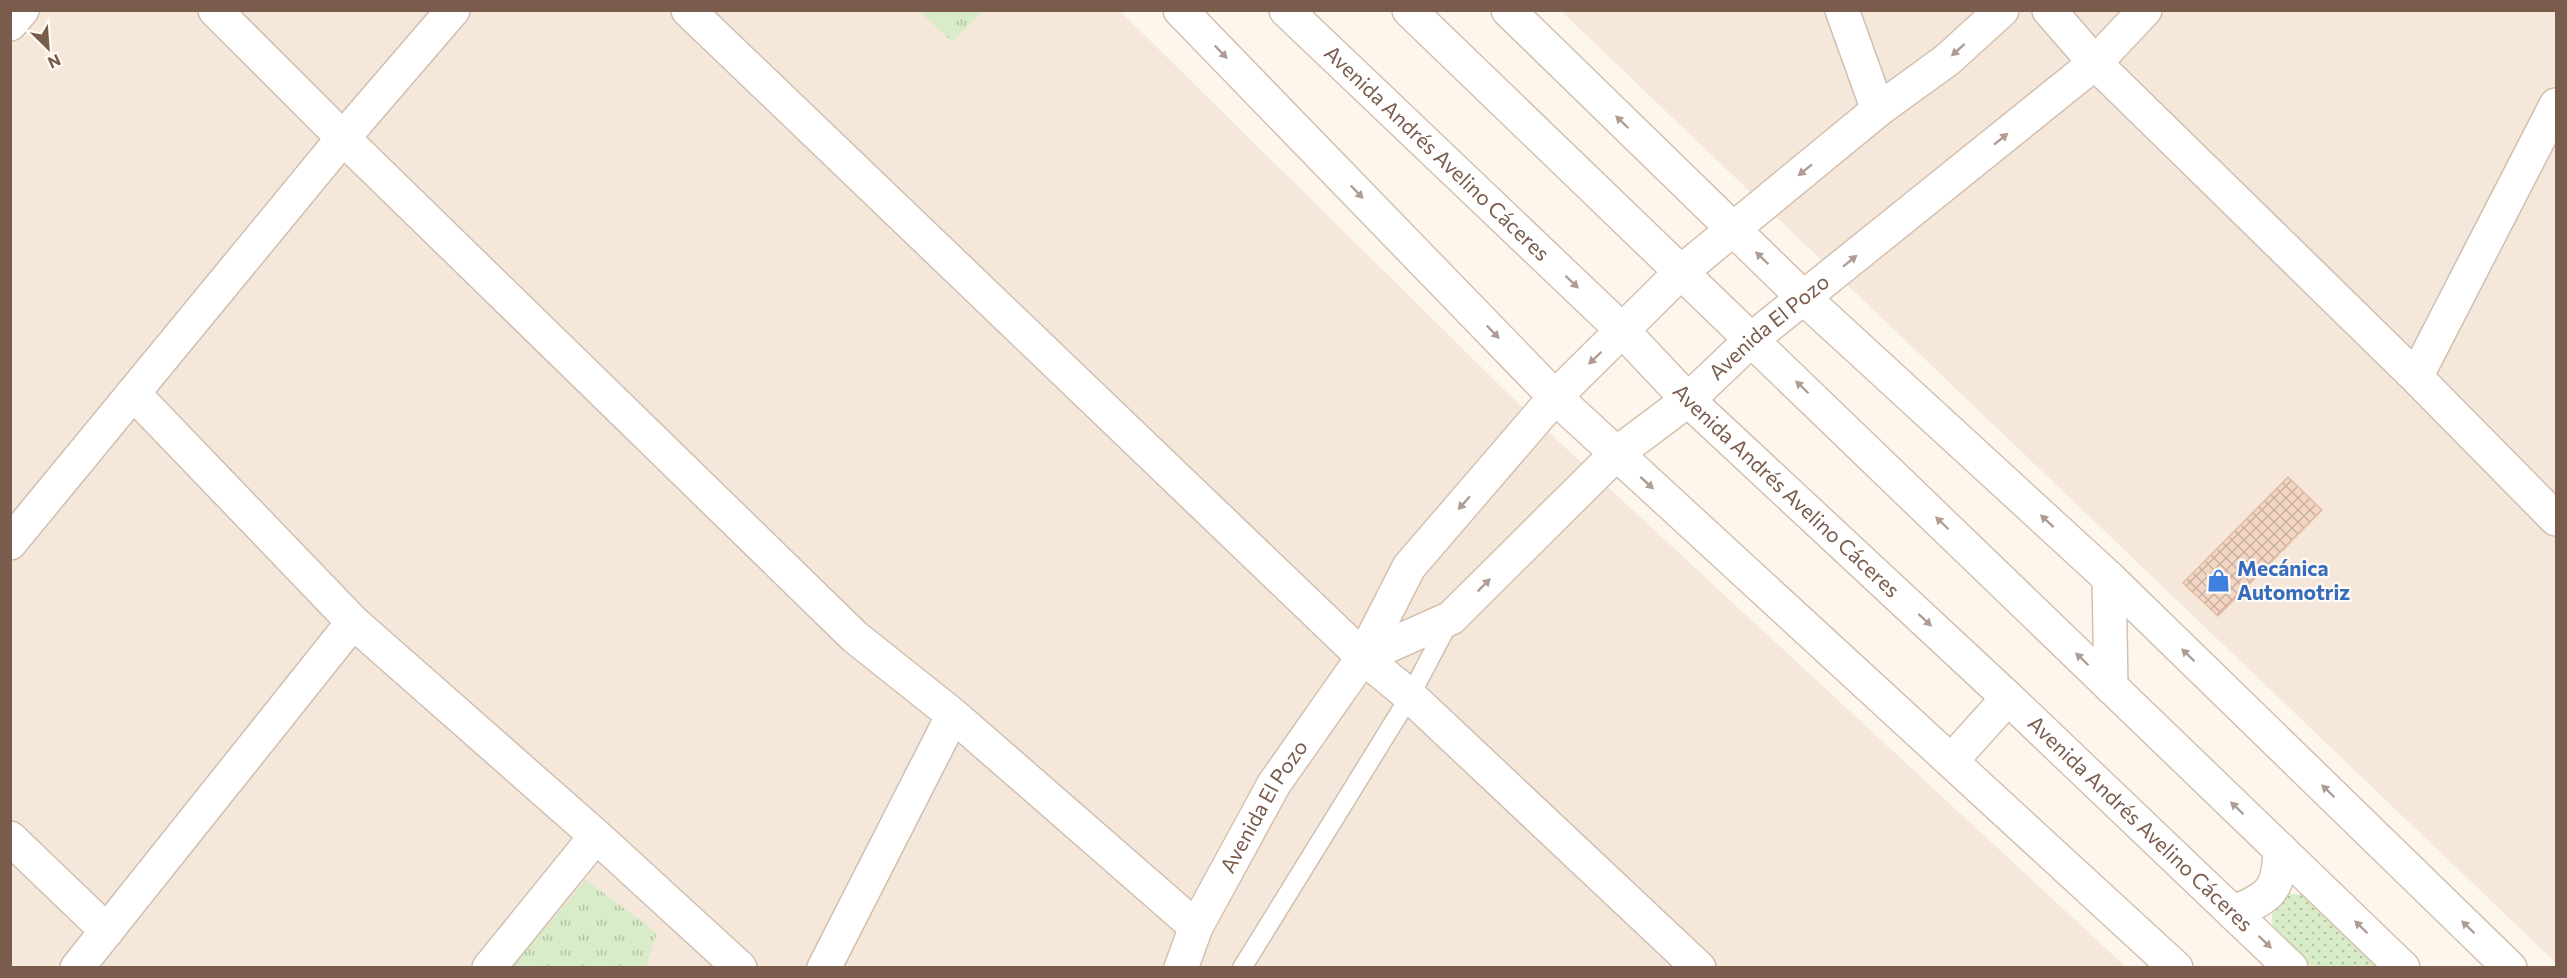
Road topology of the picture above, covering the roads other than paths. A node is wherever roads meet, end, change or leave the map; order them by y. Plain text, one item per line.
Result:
1 (22, 10) edge
2 (215, 10) edge
3 (453, 10) edge
4 (688, 10) edge
5 (1180, 10) edge
6 (1286, 10) edge
7 (1409, 10) edge
8 (1508, 10) edge
9 (1842, 10) edge
10 (2002, 10) edge
11 (2049, 10) edge
12 (2145, 10) edge
13 (10, 24) edge
14 (2095, 63) junction
15 (2556, 105) edge
16 (1878, 110) junction
17 (343, 138) junction
18 (1732, 229) junction
19 (1681, 272) junction
20 (1804, 298) junction
21 (1623, 331) junction
22 (1752, 339) junction
23 (2416, 377) junction
24 (133, 393) junction
25 (1555, 397) junction
26 (1688, 400) junction
27 (1616, 454) junction
28 (2556, 519) edge
29 (10, 543) edge
30 (2109, 578) junction
31 (1451, 618) junction
32 (353, 621) junction
33 (1363, 657) junction
34 (2111, 687) junction
35 (1410, 696) junction
36 (2008, 698) junction
37 (953, 715) junction
38 (1952, 760) junction
39 (596, 836) junction
40 (10, 838) edge
41 (2280, 849) junction
42 (2233, 913) junction
43 (1196, 927) junction
44 (107, 931) junction
45 (1684, 962) edge
46 (1187, 967) edge
47 (77, 968) edge
48 (489, 968) edge
49 (740, 968) edge
50 (824, 968) edge
51 (1242, 968) edge
52 (2176, 968) edge
53 (2291, 968) edge
54 (2403, 968) edge
55 (2510, 968) edge

1 - 13 street
2 - 17 street
3 - 17 street
4 - 33 street
5 -> 25 street
6 -> 21 street, Avenida Andrés Avelino Cáceres
7 - 19 street
18 -> 8 street
9 - 16 street
10 -> 16 street, Avenida El Pozo
11 - 14 street
12 - 14 street, Avenida El Pozo
20 -> 14 street, Avenida El Pozo
14 - 23 street
15 - 23 street
16 -> 18 street, Avenida El Pozo
17 - 24 street
17 - 37 street
18 - 19 street, Avenida El Pozo
20 -> 18 street
19 - 21 street, Avenida El Pozo
19 - 22 street
20 - 22 street, Avenida El Pozo
30 -> 20 street
21 -> 25 street, Avenida El Pozo
21 - 26 street, Avenida Andrés Avelino Cáceres
22 - 26 street, Avenida El Pozo
34 -> 22 street
23 - 28 street
24 - 29 street
24 - 32 street
25 - 27 street
25 -> 33 street, Avenida El Pozo
26 - 27 street, Avenida El Pozo
26 -> 36 street, Avenida Andrés Avelino Cáceres
31 -> 27 street, Avenida El Pozo
27 -> 38 street
30 - 34 street
55 -> 30 street
31 - 33 street, Avenida El Pozo
31 - 35 lane
32 - 39 street
32 - 44 street
33 - 35 street
33 - 43 street, Avenida El Pozo
41 -> 34 street
35 - 45 street
35 - 51 lane
36 - 38 street
36 - 42 street, Avenida Andrés Avelino Cáceres
37 - 43 street
37 - 50 street
38 - 52 street
39 - 48 street
39 - 49 street
40 - 44 street
41 - 42 street
54 -> 41 street
42 -> 53 street, Avenida Andrés Avelino Cáceres
43 - 46 street, Avenida El Pozo
44 - 47 street

